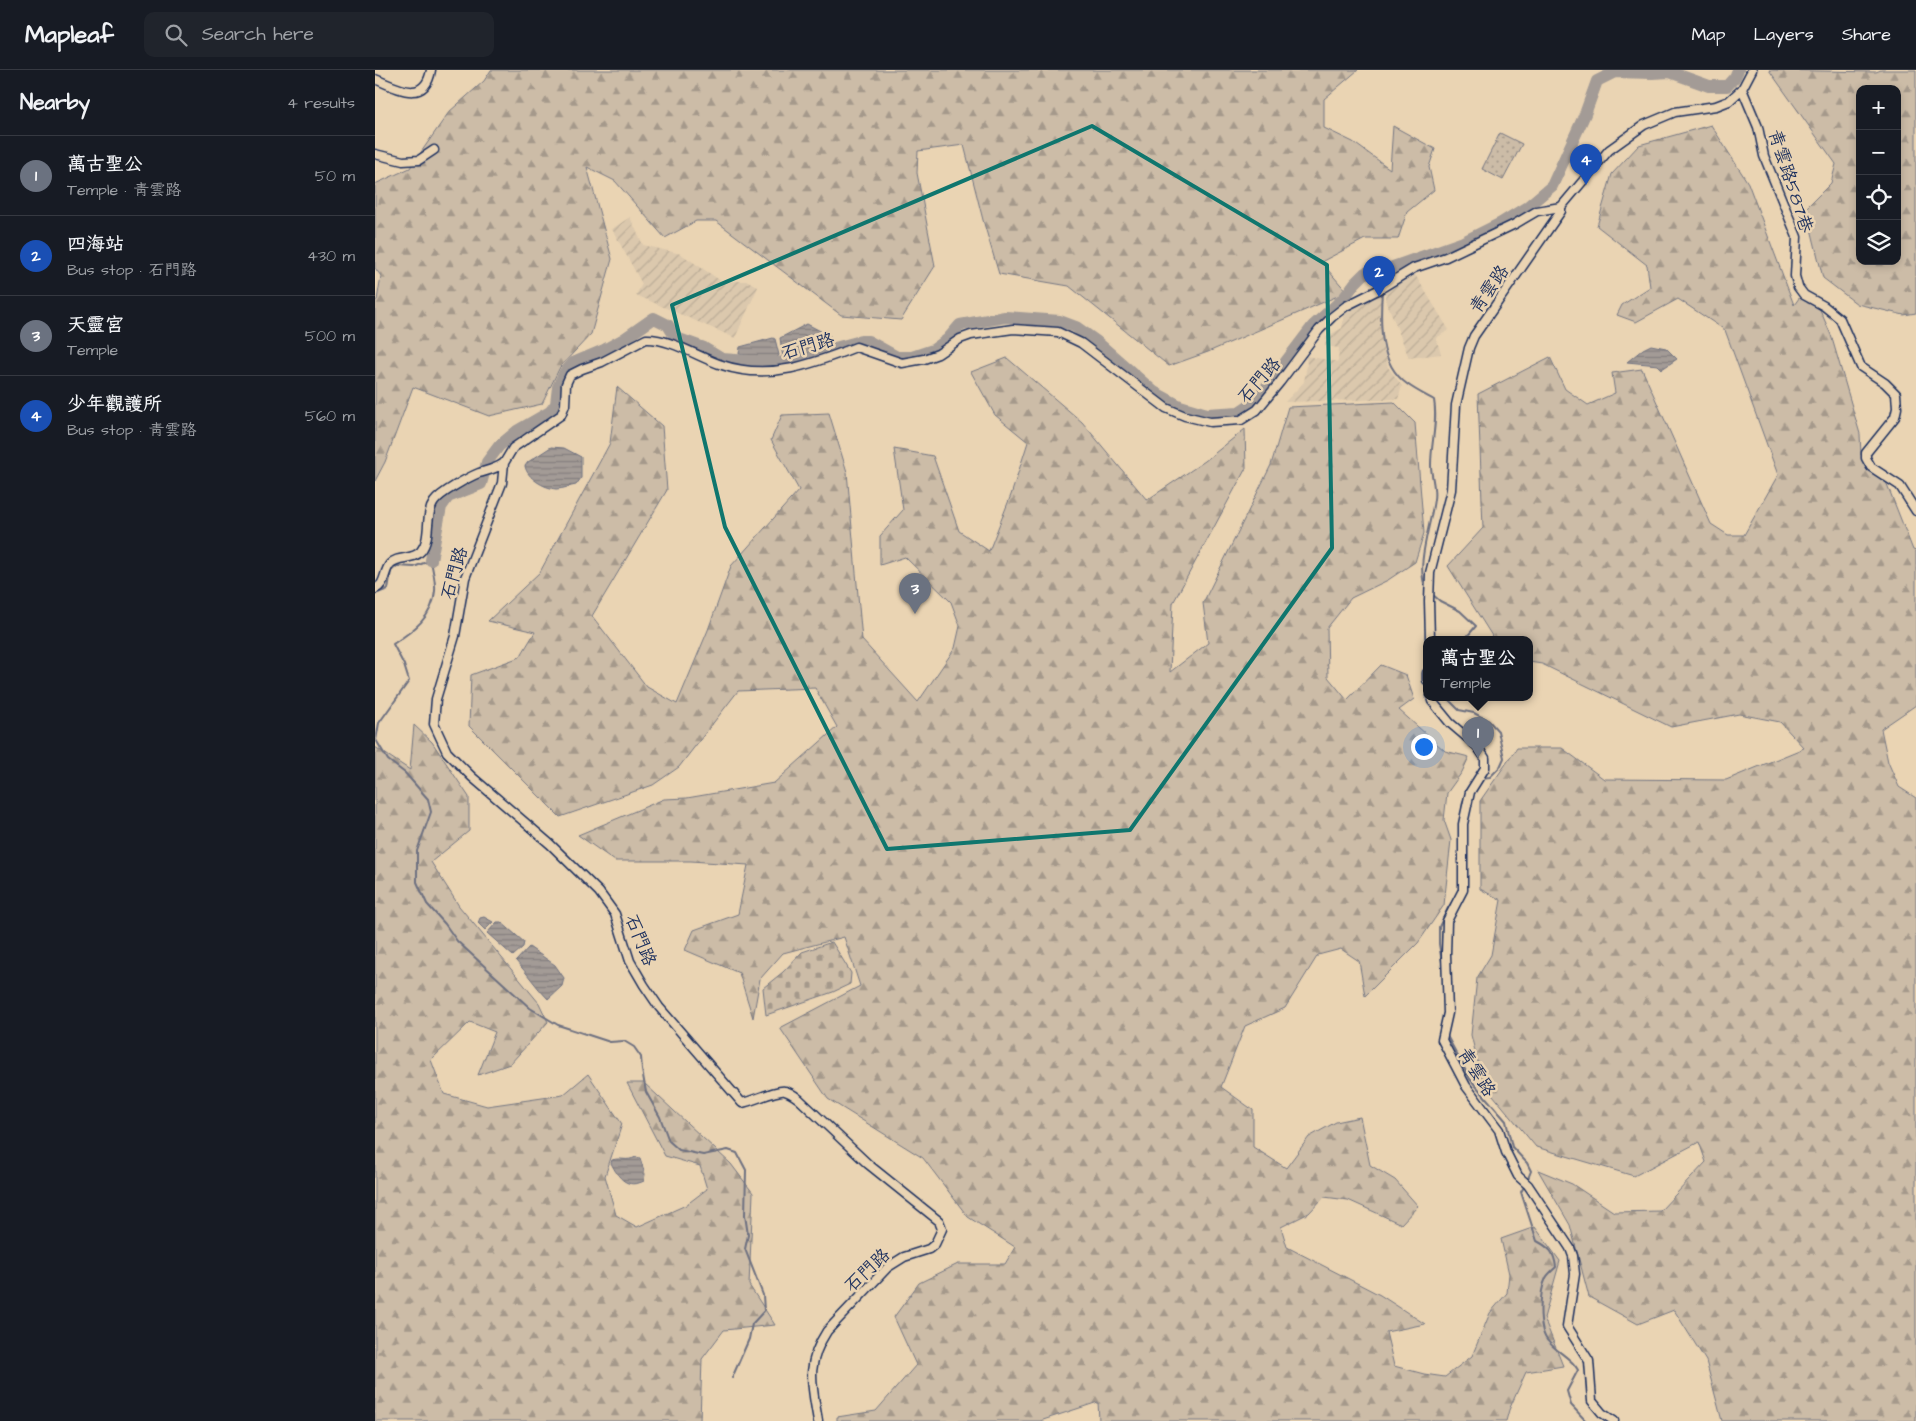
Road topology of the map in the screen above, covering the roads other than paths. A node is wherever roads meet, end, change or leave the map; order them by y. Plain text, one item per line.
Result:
1 (431, 70) edge
2 (1752, 70) edge
3 (375, 79) edge
4 (1742, 89) junction
5 (434, 150) dead end
6 (375, 154) edge
7 (1561, 207) junction
8 (504, 463) junction
9 (1916, 511) edge
10 (375, 589) edge
11 (1430, 636) edge
12 (1432, 701) edge
13 (818, 1421) edge
14 (1615, 1421) edge

1 - 3 street
2 - 4 street, 青雲路
4 - 7 street, 青雲路
4 - 9 street, 青雲路587巷
5 - 6 street
7 - 8 street, 石門路
7 - 11 street, 青雲路
8 - 10 street
8 - 13 street, 石門路
12 - 14 street, 青雲路

